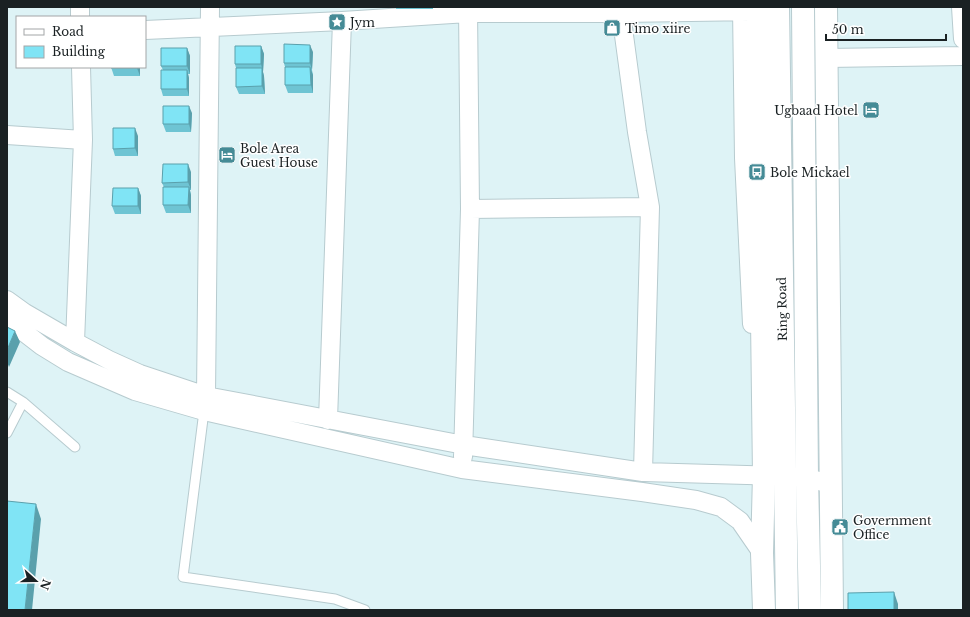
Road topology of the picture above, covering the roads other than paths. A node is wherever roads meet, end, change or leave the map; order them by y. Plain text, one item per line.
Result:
1 (210, 7) edge
2 (803, 7) edge
3 (826, 7) edge
4 (961, 7) edge
5 (651, 9) edge
6 (756, 9) edge
7 (468, 10) edge
8 (621, 13) junction
9 (342, 21) junction
10 (210, 28) junction
11 (146, 30) edge
12 (963, 39) edge
13 (963, 56) edge
14 (827, 58) junction
15 (81, 68) edge
16 (7, 135) edge
17 (83, 140) junction
18 (650, 207) junction
19 (470, 209) junction
20 (7, 300) edge
21 (7, 319) edge
22 (75, 342) junction
23 (7, 392) edge
24 (23, 402) junction
25 (205, 404) junction
26 (328, 420) junction
27 (7, 433) edge
28 (464, 445) junction
29 (75, 447) dead end
30 (462, 469) junction
31 (643, 472) junction
32 (768, 475) junction
33 (807, 478) junction
34 (831, 484) junction
35 (762, 553) junction
36 (365, 610) edge
37 (764, 610) edge
38 (787, 610) edge
39 (810, 610) edge
40 (832, 610) edge

1 - 10 street
2 - 33 main road, Ring Road
3 - 14 main road
4 - 12 street
5 - 6 street
5 - 8 street
6 - 32 main road
6 - 32 main road, Ring Road
7 - 8 street
7 - 9 street
7 - 19 street
8 - 18 street
9 - 10 street
9 - 26 street
10 - 11 street
10 - 25 street
13 - 14 street
14 - 34 main road
15 - 17 street
16 - 17 street
17 - 22 street
18 - 19 street
18 - 31 street
19 - 28 street
20 - 22 street
21 - 25 street
22 - 25 street
23 - 24 lane
24 - 27 lane
24 - 29 lane
25 - 26 street
25 - 30 street
25 - 36 lane
26 - 28 street
28 - 30 street
28 - 31 street
30 - 35 street
31 - 32 street
32 - 33 street
32 - 35 main road
32 - 38 main road, Ring Road
33 - 34 street
33 - 39 main road, Ring Road
34 - 40 main road
35 - 37 main road

